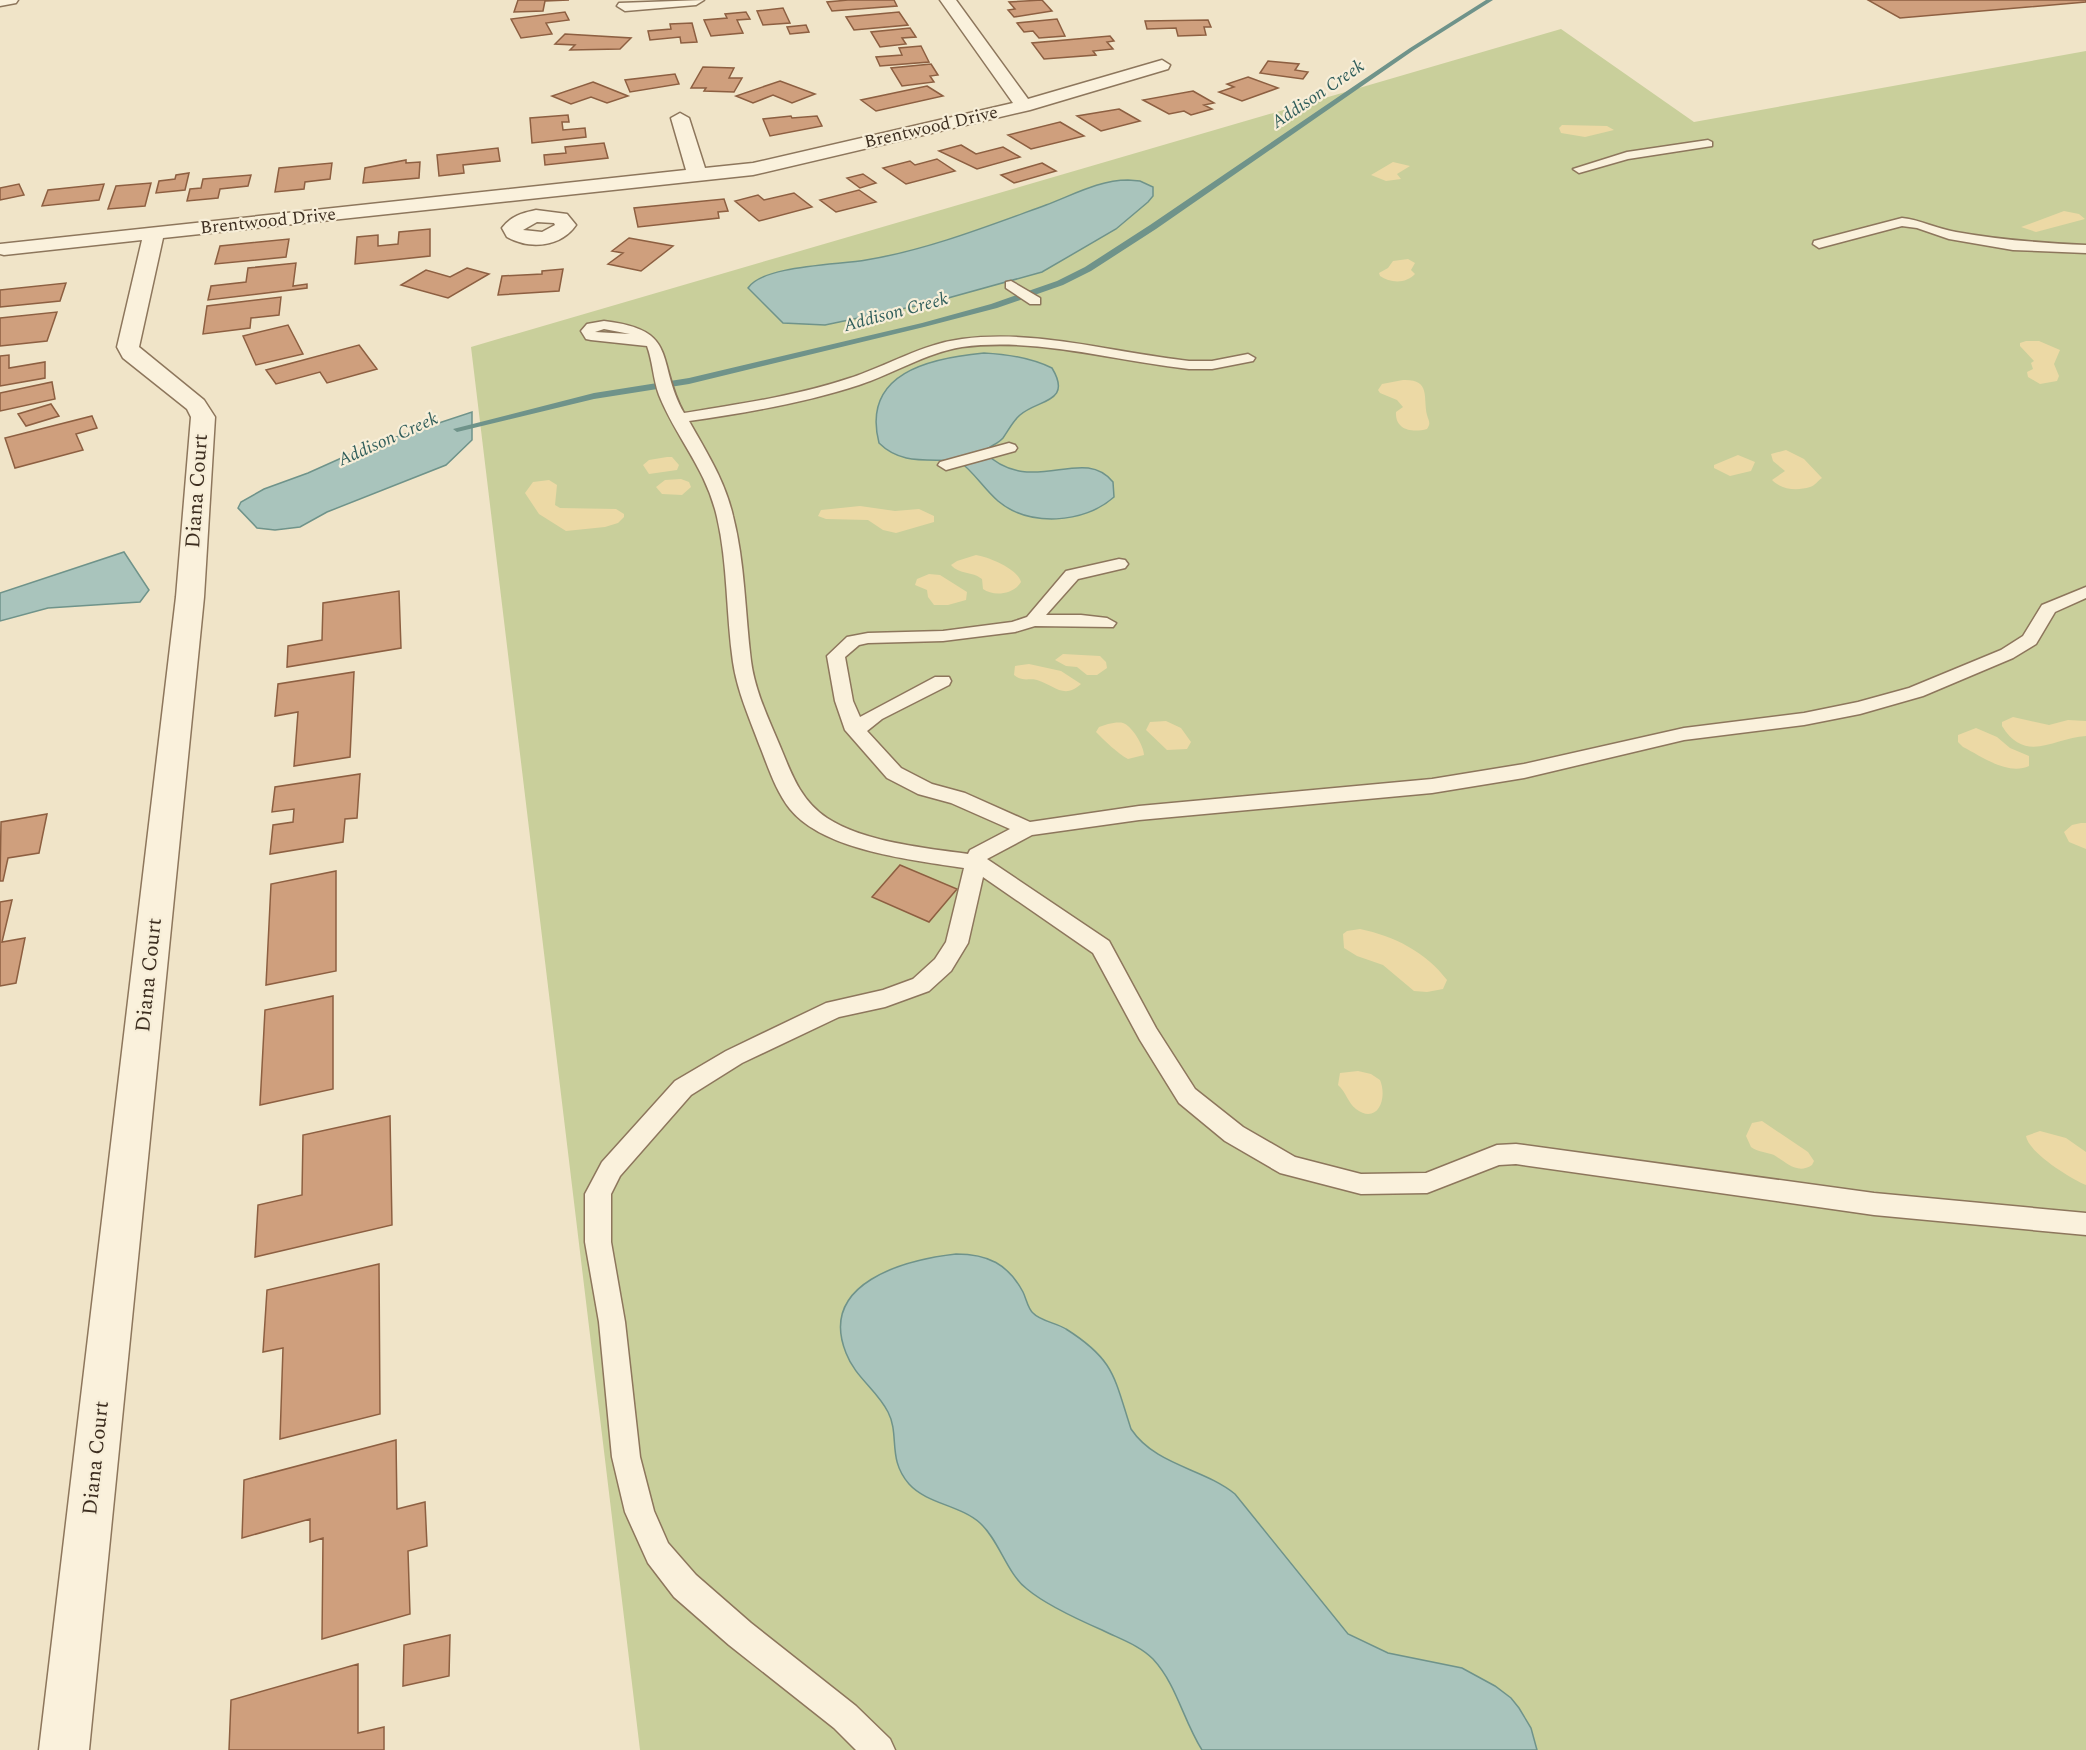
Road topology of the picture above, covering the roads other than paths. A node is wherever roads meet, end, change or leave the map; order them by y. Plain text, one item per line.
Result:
1 (10, 0) edge
2 (696, 0) edge
3 (948, 0) edge
4 (0, 1) edge
5 (625, 6) dead end
6 (1162, 65) dead end
7 (1024, 106) junction
8 (680, 118) dead end
9 (1708, 144) dead end
10 (1579, 169) dead end
11 (697, 175) junction
12 (532, 194) junction
13 (536, 216) dead end
14 (154, 234) junction
15 (1819, 244) dead end
16 (4, 249) dead end
17 (2086, 249) edge
18 (1014, 287) dead end
19 (1035, 301) dead end
20 (652, 343) dead end
21 (1248, 357) dead end
22 (682, 418) junction
23 (1009, 448) dead end
24 (946, 465) dead end
25 (1119, 564) dead end
26 (2086, 592) edge
27 (1033, 621) junction
28 (1107, 623) dead end
29 (942, 681) dead end
30 (855, 730) junction
31 (1028, 829) junction
32 (976, 862) junction
33 (2086, 1224) edge
34 (64, 1750) edge
35 (879, 1750) edge

1 - 4 street
2 - 5 street
3 - 7 street
6 - 7 street, Brentwood Drive
7 - 11 street, Brentwood Drive
8 - 11 street
9 - 10 lane
11 - 12 street, Brentwood Drive
12 - 13 street
12 - 14 street, Brentwood Drive
14 - 16 street, Brentwood Drive
14 - 34 street, Diana Court
15 - 17 lane
18 - 19 lane
20 - 22 lane
21 - 22 lane
22 - 32 lane
23 - 24 lane
25 - 27 lane
26 - 31 lane
27 - 28 lane
27 - 30 lane
29 - 30 lane
30 - 31 lane
31 - 32 lane
32 - 33 lane
32 - 35 lane

